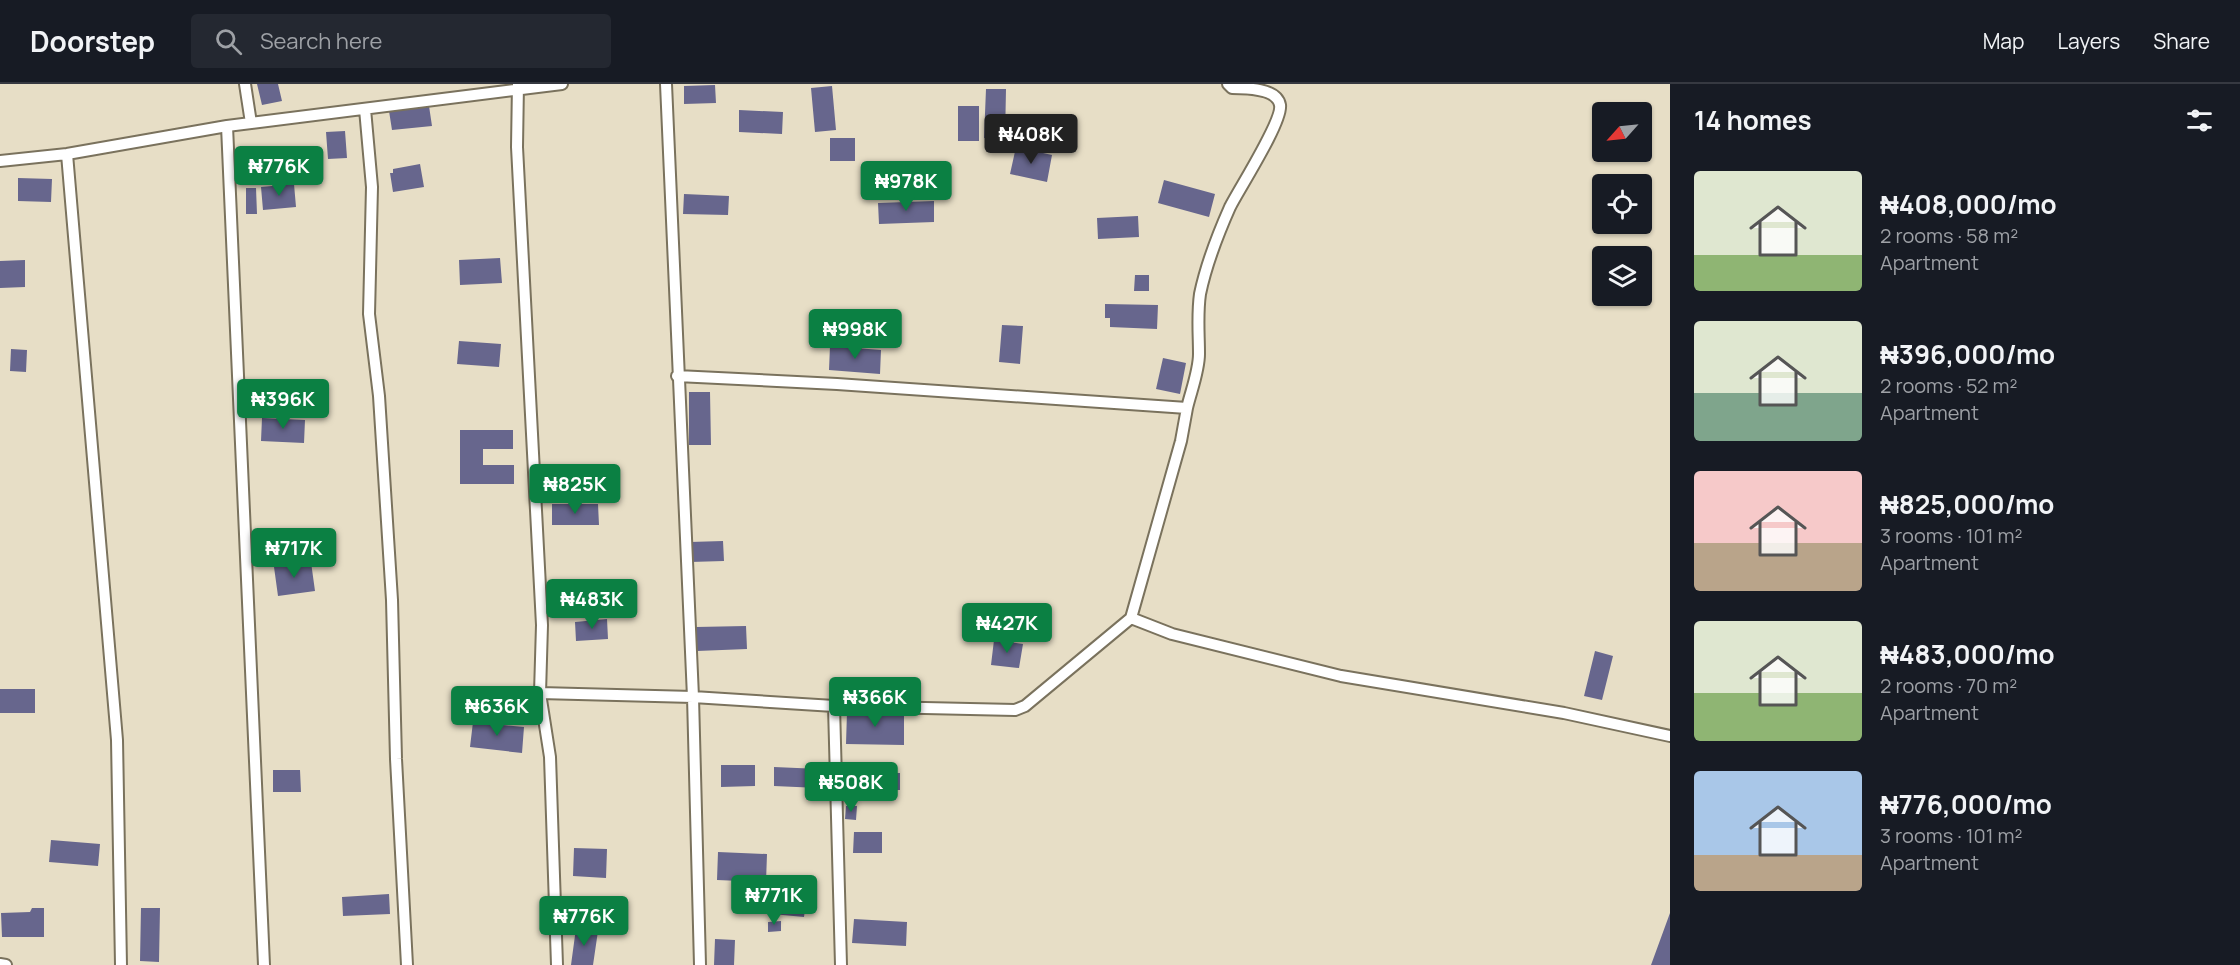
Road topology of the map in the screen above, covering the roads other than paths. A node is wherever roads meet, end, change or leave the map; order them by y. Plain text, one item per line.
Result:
1 (245, 84) edge
2 (562, 84) edge
3 (666, 84) edge
4 (1228, 84) edge
5 (518, 87) edge
6 (365, 109) junction
7 (251, 123) junction
8 (227, 126) junction
9 (67, 154) junction
10 (0, 161) edge
11 (677, 376) junction
12 (1187, 408) junction
13 (1131, 618) junction
14 (540, 693) junction
15 (693, 697) junction
16 (834, 706) junction
17 (1670, 736) edge
18 (0, 964) edge
19 (6, 965) edge
20 (121, 965) edge
21 (264, 965) edge
22 (407, 965) edge
23 (558, 965) edge
24 (699, 965) edge
25 (841, 965) edge

1 - 7 street
2 - 5 street
3 - 11 street
4 - 12 street
5 - 6 street
5 - 14 street
6 - 7 street
6 - 22 street
7 - 8 street
8 - 9 street
8 - 21 street
9 - 10 street
9 - 20 street
11 - 12 street
11 - 15 street
12 - 13 street
13 - 16 street
13 - 17 street
14 - 15 street
14 - 23 street
15 - 16 street
15 - 24 street
16 - 25 street
18 - 19 street

